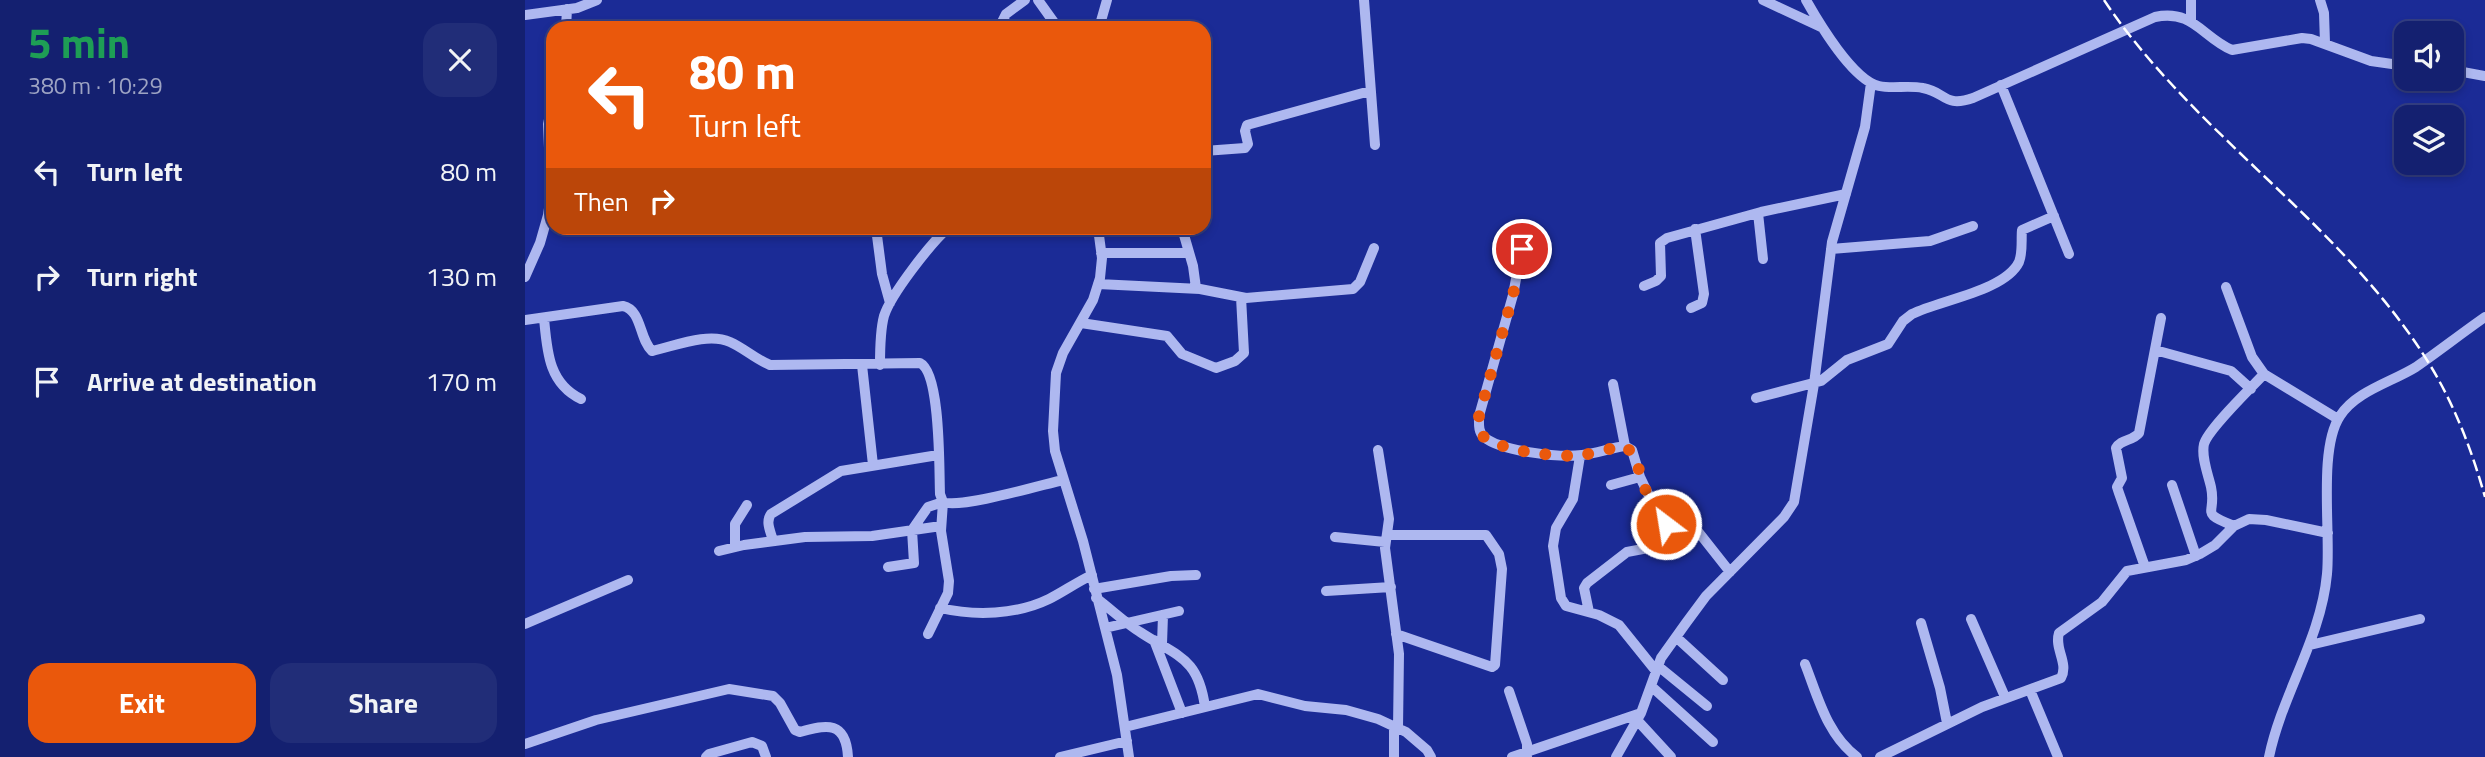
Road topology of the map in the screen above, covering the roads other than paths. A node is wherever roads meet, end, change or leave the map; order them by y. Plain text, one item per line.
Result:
1 (597, 0) edge
2 (1025, 0) edge
3 (1038, 0) edge
4 (1107, 0) edge
5 (1364, 0) edge
6 (1763, 0) edge
7 (1807, 0) edge
8 (2191, 0) edge
9 (2320, 0) edge
10 (567, 9) junction
11 (525, 15) edge
12 (2191, 20) junction
13 (566, 21) edge
14 (1002, 21) edge
15 (1053, 21) edge
16 (1102, 21) edge
17 (1822, 27) junction
18 (2325, 43) junction
19 (2394, 64) edge
20 (2464, 72) edge
21 (2485, 76) edge
22 (1871, 83) junction
23 (2001, 85) junction
24 (1370, 91) junction
25 (1375, 145) dead end
26 (1211, 150) edge
27 (1846, 194) junction
28 (1758, 213) junction
29 (2054, 216) junction
30 (546, 222) edge
31 (1526, 226) dead end
32 (1973, 226) dead end
33 (1695, 229) junction
34 (877, 235) edge
35 (941, 235) edge
36 (1099, 235) edge
37 (1184, 235) edge
38 (1374, 248) dead end
39 (1831, 249) junction
40 (1101, 253) junction
41 (1189, 253) junction
42 (2069, 254) dead end
43 (1763, 259) dead end
44 (525, 277) edge
45 (1098, 284) junction
46 (1644, 286) dead end
47 (2226, 287) dead end
48 (1196, 288) junction
49 (1241, 297) junction
50 (890, 303) junction
51 (1691, 308) dead end
52 (2485, 317) edge
53 (544, 318) junction
54 (2161, 318) dead end
55 (525, 320) edge
56 (1081, 323) junction
57 (2155, 350) junction
58 (862, 365) junction
59 (880, 365) junction
60 (2264, 374) junction
61 (1613, 384) dead end
62 (1814, 384) junction
63 (2251, 388) junction
64 (1756, 398) dead end
65 (581, 399) dead end
66 (2338, 419) junction
67 (1625, 446) junction
68 (1378, 450) dead end
69 (938, 455) junction
70 (1580, 456) junction
71 (873, 465) junction
72 (1640, 477) junction
73 (1063, 480) junction
74 (1611, 485) dead end
75 (2172, 485) dead end
76 (943, 502) junction
77 (747, 505) dead end
78 (1666, 524) junction
79 (941, 526) junction
80 (2234, 526) junction
81 (912, 530) junction
82 (2328, 533) junction
83 (1335, 537) dead end
84 (1386, 538) junction
85 (773, 541) junction
86 (735, 547) junction
87 (719, 551) dead end
88 (2196, 556) junction
89 (888, 567) dead end
90 (2145, 567) junction
91 (1730, 572) junction
92 (1092, 575) junction
93 (1196, 575) dead end
94 (628, 580) dead end
95 (1391, 587) junction
96 (1326, 591) dead end
97 (1095, 593) junction
98 (940, 608) junction
99 (1179, 611) dead end
100 (1589, 612) junction
101 (1163, 615) junction
102 (1972, 619) dead end
103 (2420, 620) dead end
104 (1129, 622) junction
105 (1921, 622) dead end
106 (525, 624) edge
107 (1105, 628) junction
108 (928, 634) dead end
109 (1397, 634) junction
110 (1676, 637) junction
111 (1158, 642) junction
112 (2310, 645) junction
113 (1805, 664) dead end
114 (1657, 669) junction
115 (1723, 680) dead end
116 (1651, 686) junction
117 (2030, 690) junction
118 (1509, 691) dead end
119 (2005, 697) junction
120 (1707, 706) dead end
121 (1205, 707) junction
122 (1182, 713) junction
123 (1639, 717) junction
124 (1947, 723) junction
125 (1125, 727) junction
126 (1396, 727) junction
127 (1127, 741) junction
128 (1713, 742) dead end
129 (525, 744) edge
130 (1527, 754) edge
131 (1668, 756) edge
132 (706, 757) edge
133 (766, 757) edge
134 (848, 757) edge
135 (1060, 757) edge
136 (1129, 757) edge
137 (1394, 757) edge
138 (1431, 757) edge
139 (1512, 757) edge
140 (1616, 757) edge
141 (1857, 757) edge
142 (1880, 757) edge
143 (2058, 757) edge
144 (2269, 757) edge

1 - 10 street
2 - 14 street
3 - 15 street
4 - 16 street
5 - 24 street
6 - 17 street
7 - 17 street
8 - 12 street
9 - 18 street
10 - 11 street
10 - 13 street
12 - 18 street
12 - 23 street
17 - 22 street
18 - 19 street
20 - 21 street
22 - 23 street
22 - 27 street
23 - 29 street
24 - 25 street
24 - 26 street
27 - 28 street
27 - 39 street
28 - 33 street
28 - 43 street
29 - 42 street
29 - 62 street
30 - 44 street
31 - 70 street
32 - 39 street
33 - 46 street
33 - 51 street
34 - 50 street
35 - 50 street
36 - 40 street
37 - 41 street
38 - 49 street
39 - 62 street
40 - 41 street
40 - 45 street
41 - 48 street
45 - 48 street
45 - 56 street
47 - 60 street
48 - 49 street
49 - 56 street
50 - 59 street
52 - 66 street
53 - 55 street
53 - 58 street
53 - 65 street
54 - 57 street
56 - 73 street
57 - 63 street
57 - 90 street
58 - 59 street
58 - 71 street
59 - 69 street
60 - 63 street
60 - 66 street
61 - 67 street
62 - 64 street
62 - 91 street
63 - 80 street
66 - 82 street
67 - 70 street
67 - 72 street
68 - 84 street
69 - 71 street
69 - 76 street
70 - 100 street
71 - 85 street
72 - 74 street
72 - 78 street
73 - 76 street
73 - 92 street
75 - 88 street
76 - 79 street
76 - 81 street
77 - 86 street
78 - 91 street
78 - 100 street
79 - 81 street
79 - 98 street
80 - 82 street
80 - 88 street
81 - 85 street
81 - 89 street
82 - 112 street
83 - 84 street
84 - 95 street
84 - 109 street
85 - 86 street
86 - 87 street
88 - 90 street
90 - 117 street
91 - 110 street
92 - 97 street
92 - 98 street
93 - 97 street
94 - 106 street
95 - 96 street
95 - 109 street
97 - 104 street
97 - 107 street
98 - 108 street
99 - 101 street
100 - 114 street
101 - 104 street
101 - 111 street
102 - 119 street
103 - 112 street
104 - 107 street
104 - 111 street
105 - 124 street
107 - 125 street
109 - 126 street
110 - 114 street
110 - 115 street
111 - 121 street
111 - 122 street
112 - 144 street
113 - 141 street
114 - 116 street
114 - 120 street
116 - 123 street
116 - 128 street
117 - 119 street
117 - 143 street
118 - 130 street
119 - 124 street
121 - 122 street
121 - 126 street
122 - 125 street
123 - 130 street
123 - 131 street
123 - 140 street
124 - 142 street
125 - 127 street
126 - 137 street
126 - 138 street
127 - 135 street
127 - 136 street
129 - 134 street
130 - 139 street
132 - 133 street

